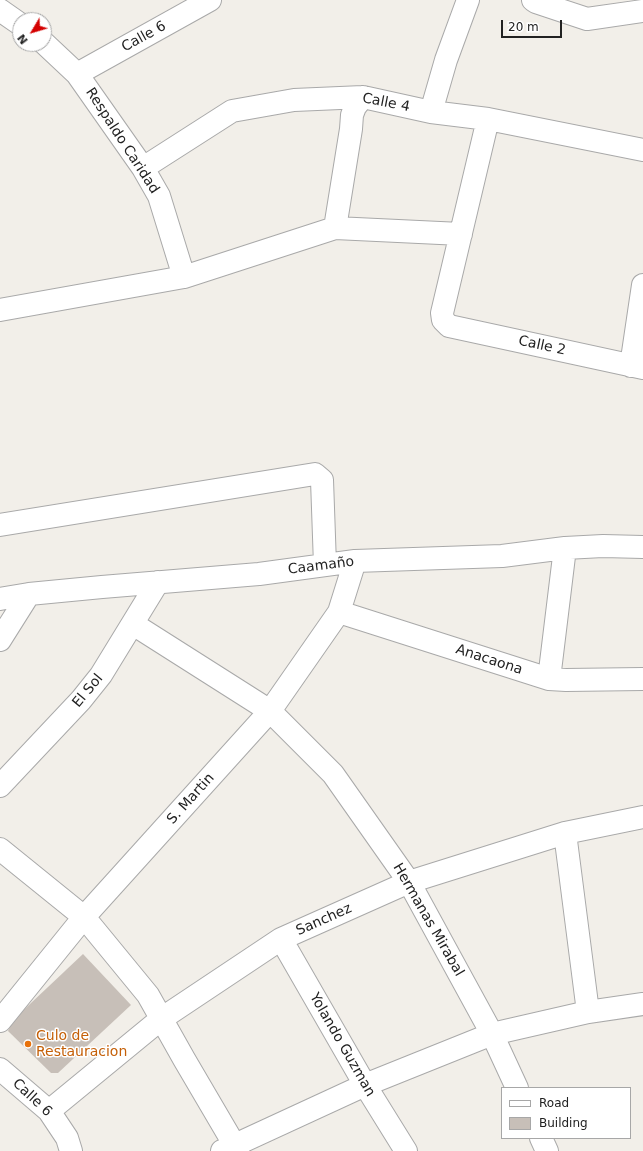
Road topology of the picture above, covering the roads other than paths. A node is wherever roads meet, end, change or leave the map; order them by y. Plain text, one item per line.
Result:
1 (468, 0) edge
2 (533, 0) edge
3 (205, 1) edge
4 (0, 10) edge
5 (643, 11) edge
6 (12, 18) edge
7 (52, 51) edge
8 (77, 74) junction
9 (364, 97) junction
10 (431, 112) junction
11 (488, 120) junction
12 (643, 150) edge
13 (143, 168) junction
14 (335, 228) junction
15 (461, 234) junction
16 (184, 277) junction
17 (643, 285) edge
18 (0, 310) edge
19 (637, 367) edge
20 (0, 525) edge
21 (643, 547) edge
22 (565, 548) junction
23 (355, 561) junction
24 (325, 565) junction
25 (158, 582) junction
26 (29, 594) junction
27 (0, 599) edge
28 (339, 612) junction
29 (133, 624) junction
30 (0, 640) edge
31 (549, 679) junction
32 (643, 679) edge
33 (270, 711) junction
34 (0, 786) edge
35 (643, 817) edge
36 (565, 833) junction
37 (0, 849) edge
38 (409, 882) junction
39 (84, 917) junction
40 (280, 939) junction
41 (643, 1004) edge
42 (588, 1012) junction
43 (161, 1019) junction
44 (0, 1021) edge
45 (492, 1034) junction
46 (0, 1069) edge
47 (365, 1085) junction
48 (517, 1087) edge
49 (49, 1111) junction
50 (541, 1139) edge
51 (232, 1149) edge
52 (71, 1151) edge
53 (406, 1151) edge
54 (547, 1151) edge

1 - 10 street
2 - 5 street
3 - 8 street, Calle 6
4 - 6 street
7 - 8 street, Respaldo Caridad
8 - 13 street, Respaldo Caridad
9 - 10 street, Calle 4
9 - 13 street, Calle 4
9 - 14 street
10 - 11 street, Calle 4
11 - 12 street, Calle 4
11 - 15 street
13 - 16 street, Respaldo Caridad
14 - 15 street
14 - 16 street
15 - 19 street, Calle 2
16 - 18 street
17 - 19 street
20 - 24 street
21 - 22 street, Caamaño
22 - 23 street, Caamaño
22 - 31 street
23 - 24 street, Caamaño
23 - 28 street, S. Martin
24 - 25 street, Caamaño
25 - 26 street, Caamaño
25 - 29 street, El Sol
26 - 27 street, Caamaño
26 - 30 street
28 - 31 street, Anacaona
28 - 33 street, S. Martin
29 - 33 street, Hermanas Mirabal
29 - 34 street, El Sol
31 - 32 street, Anacaona
33 - 38 street, Hermanas Mirabal
33 - 39 street, S. Martin
35 - 36 street, Sanchez
36 - 38 street, Sanchez
36 - 42 street
37 - 39 street
38 - 40 street, Sanchez
38 - 45 street, Hermanas Mirabal
39 - 43 street
39 - 44 street, S. Martin
40 - 43 street, Sanchez
40 - 47 street, Yolando Guzman
41 - 42 street
42 - 45 street
43 - 49 street, Sanchez
43 - 51 street
45 - 47 street
45 - 48 street, Hermanas Mirabal
46 - 49 street, Calle 6
47 - 51 street
47 - 53 street, Yolando Guzman
49 - 52 street, Calle 6
50 - 54 street

